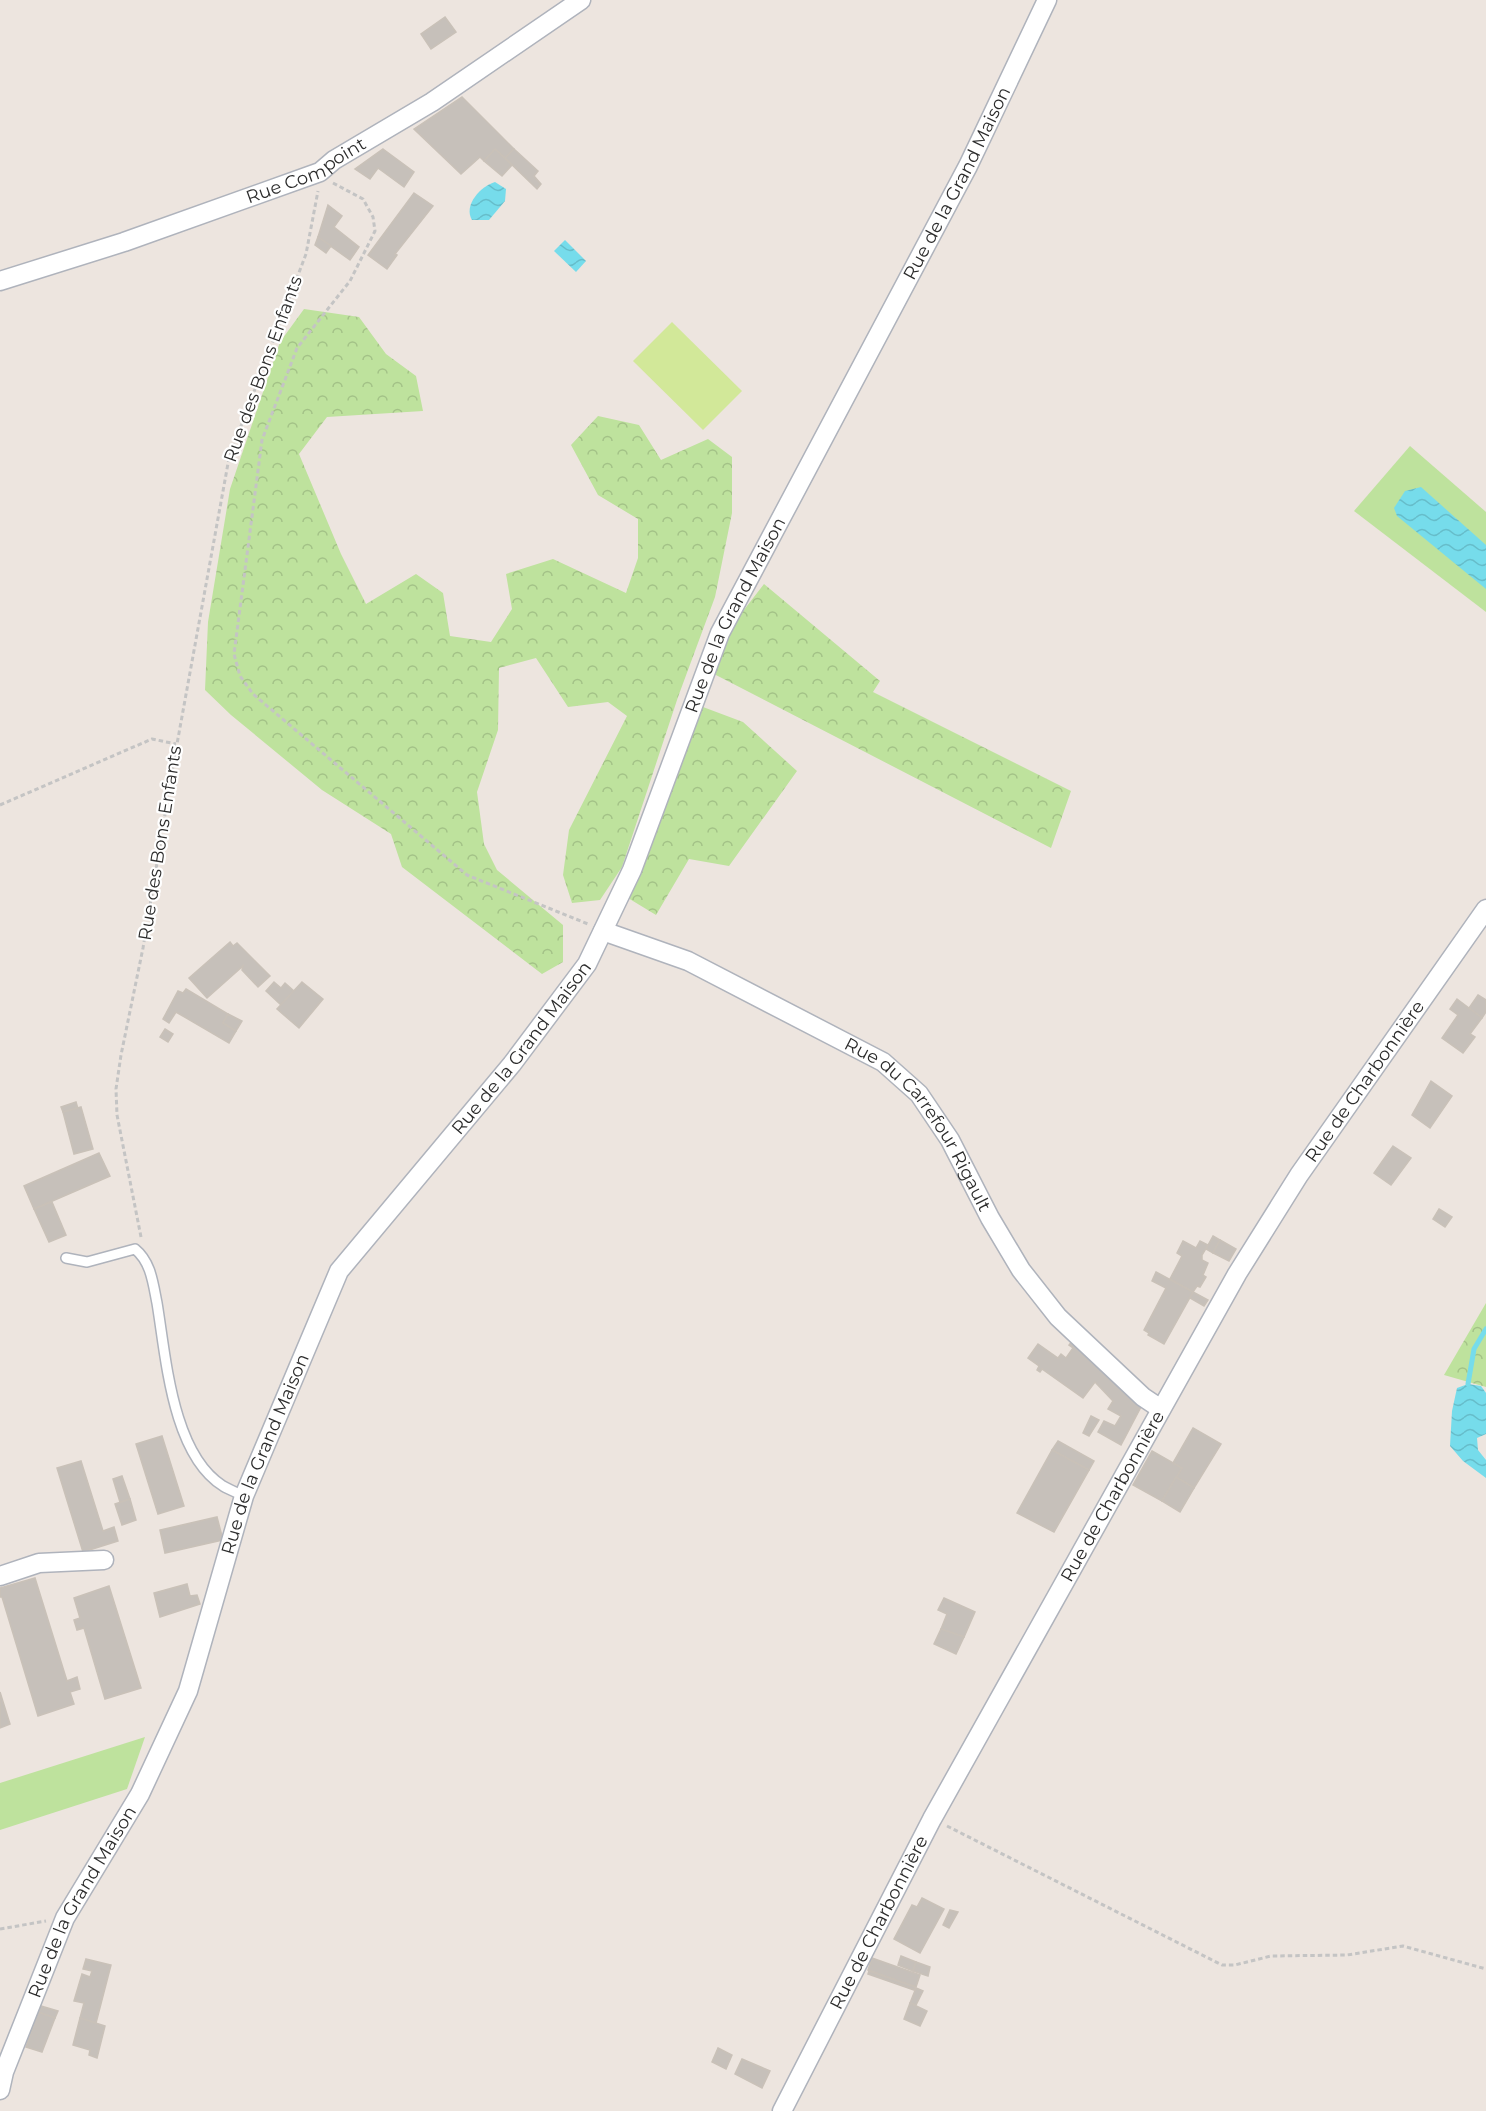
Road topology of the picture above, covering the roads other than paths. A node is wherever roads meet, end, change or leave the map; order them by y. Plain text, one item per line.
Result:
1 (581, 0) edge
2 (1047, 0) edge
3 (0, 281) edge
4 (1486, 909) edge
5 (596, 928) junction
6 (66, 1258) dead end
7 (1161, 1409) junction
8 (244, 1496) junction
9 (104, 1560) dead end
10 (0, 1576) edge
11 (0, 2090) edge
12 (782, 2111) edge

1 - 3 street, Rue Compoint
2 - 5 street, Rue de la Grand Maison
4 - 7 street, Rue de Charbonnière
5 - 7 street, Rue du Carrefour Rigault
5 - 8 street, Rue de la Grand Maison
6 - 8 lane
7 - 12 street, Rue de Charbonnière
8 - 11 street, Rue de la Grand Maison
9 - 10 street

